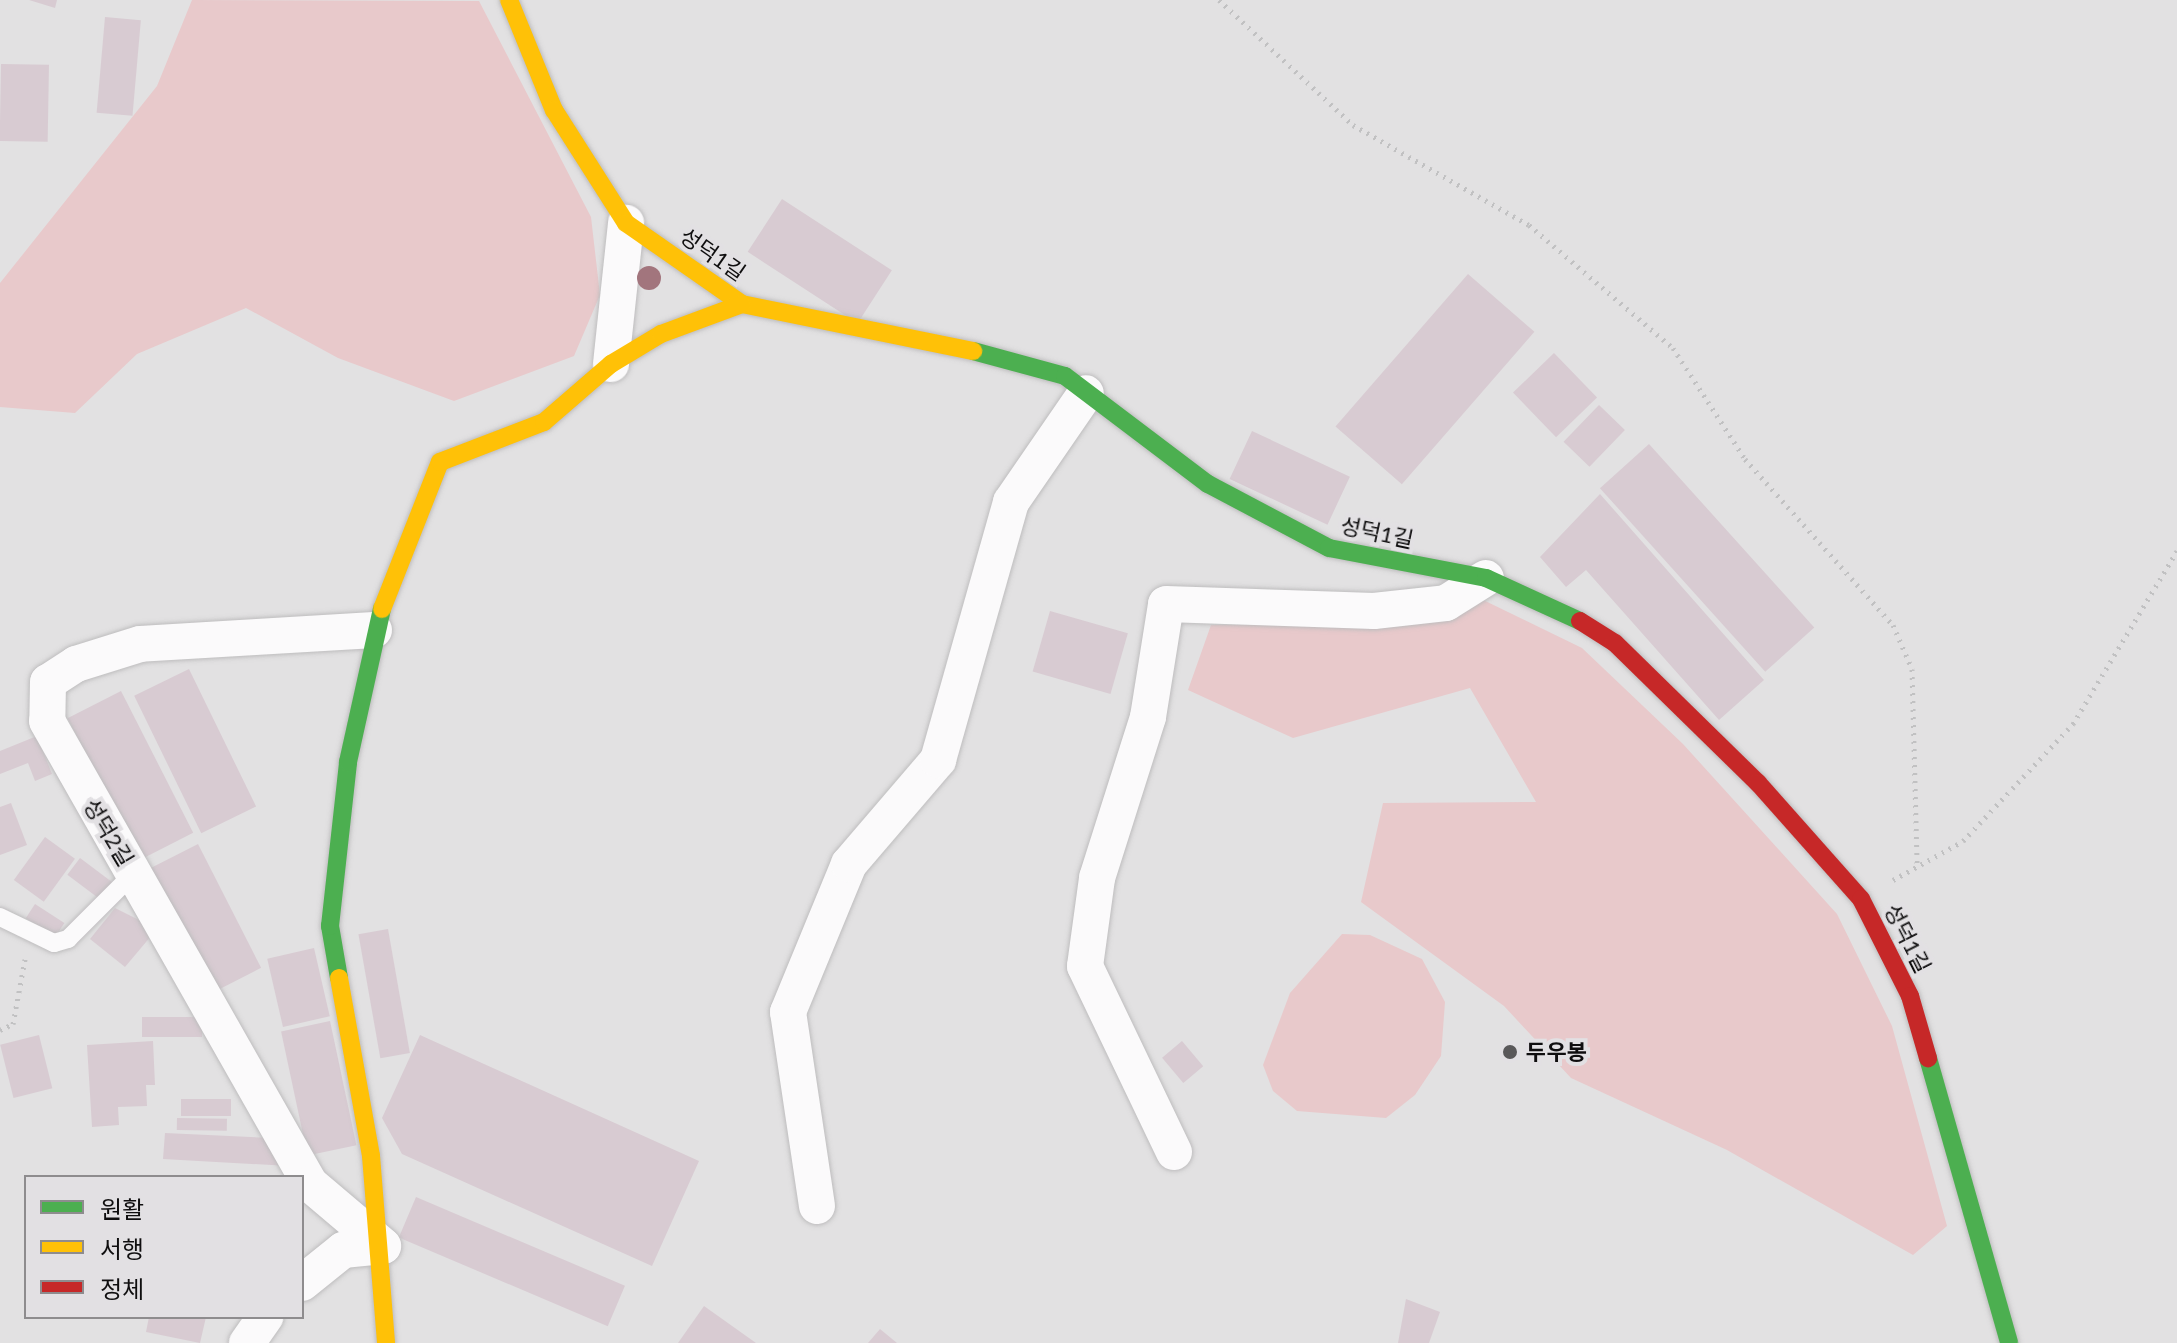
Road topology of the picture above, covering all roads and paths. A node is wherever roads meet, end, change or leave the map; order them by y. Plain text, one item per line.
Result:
1 (509, 0) edge
2 (1219, 0) edge
3 (626, 223) junction
4 (742, 304) junction
5 (611, 364) junction
6 (1086, 393) junction
7 (2177, 551) edge
8 (1486, 578) junction
9 (374, 630) junction
10 (1917, 866) junction
11 (134, 873) junction
12 (1861, 899) junction
13 (0, 917) edge
14 (54, 943) junction
15 (0, 1030) edge
16 (1174, 1152) dead end
17 (817, 1206) dead end
18 (383, 1246) junction
19 (304, 1281) edge
20 (264, 1319) edge
21 (247, 1343) edge
22 (386, 1343) edge
23 (2009, 1343) edge

1 - 3 street, 성덕1길
2 - 10 path
3 - 4 street, 성덕1길
3 - 5 street
4 - 5 street
4 - 6 street, 성덕1길
5 - 9 street
6 - 8 street, 성덕1길
6 - 17 street
7 - 10 path
8 - 12 street, 성덕1길
8 - 16 street
9 - 11 street, 성덕2길
9 - 18 street
10 - 12 path
11 - 14 lane
11 - 18 street, 성덕2길
12 - 23 street, 성덕1길
13 - 14 lane
14 - 15 path
18 - 19 street
18 - 22 street
20 - 21 street

